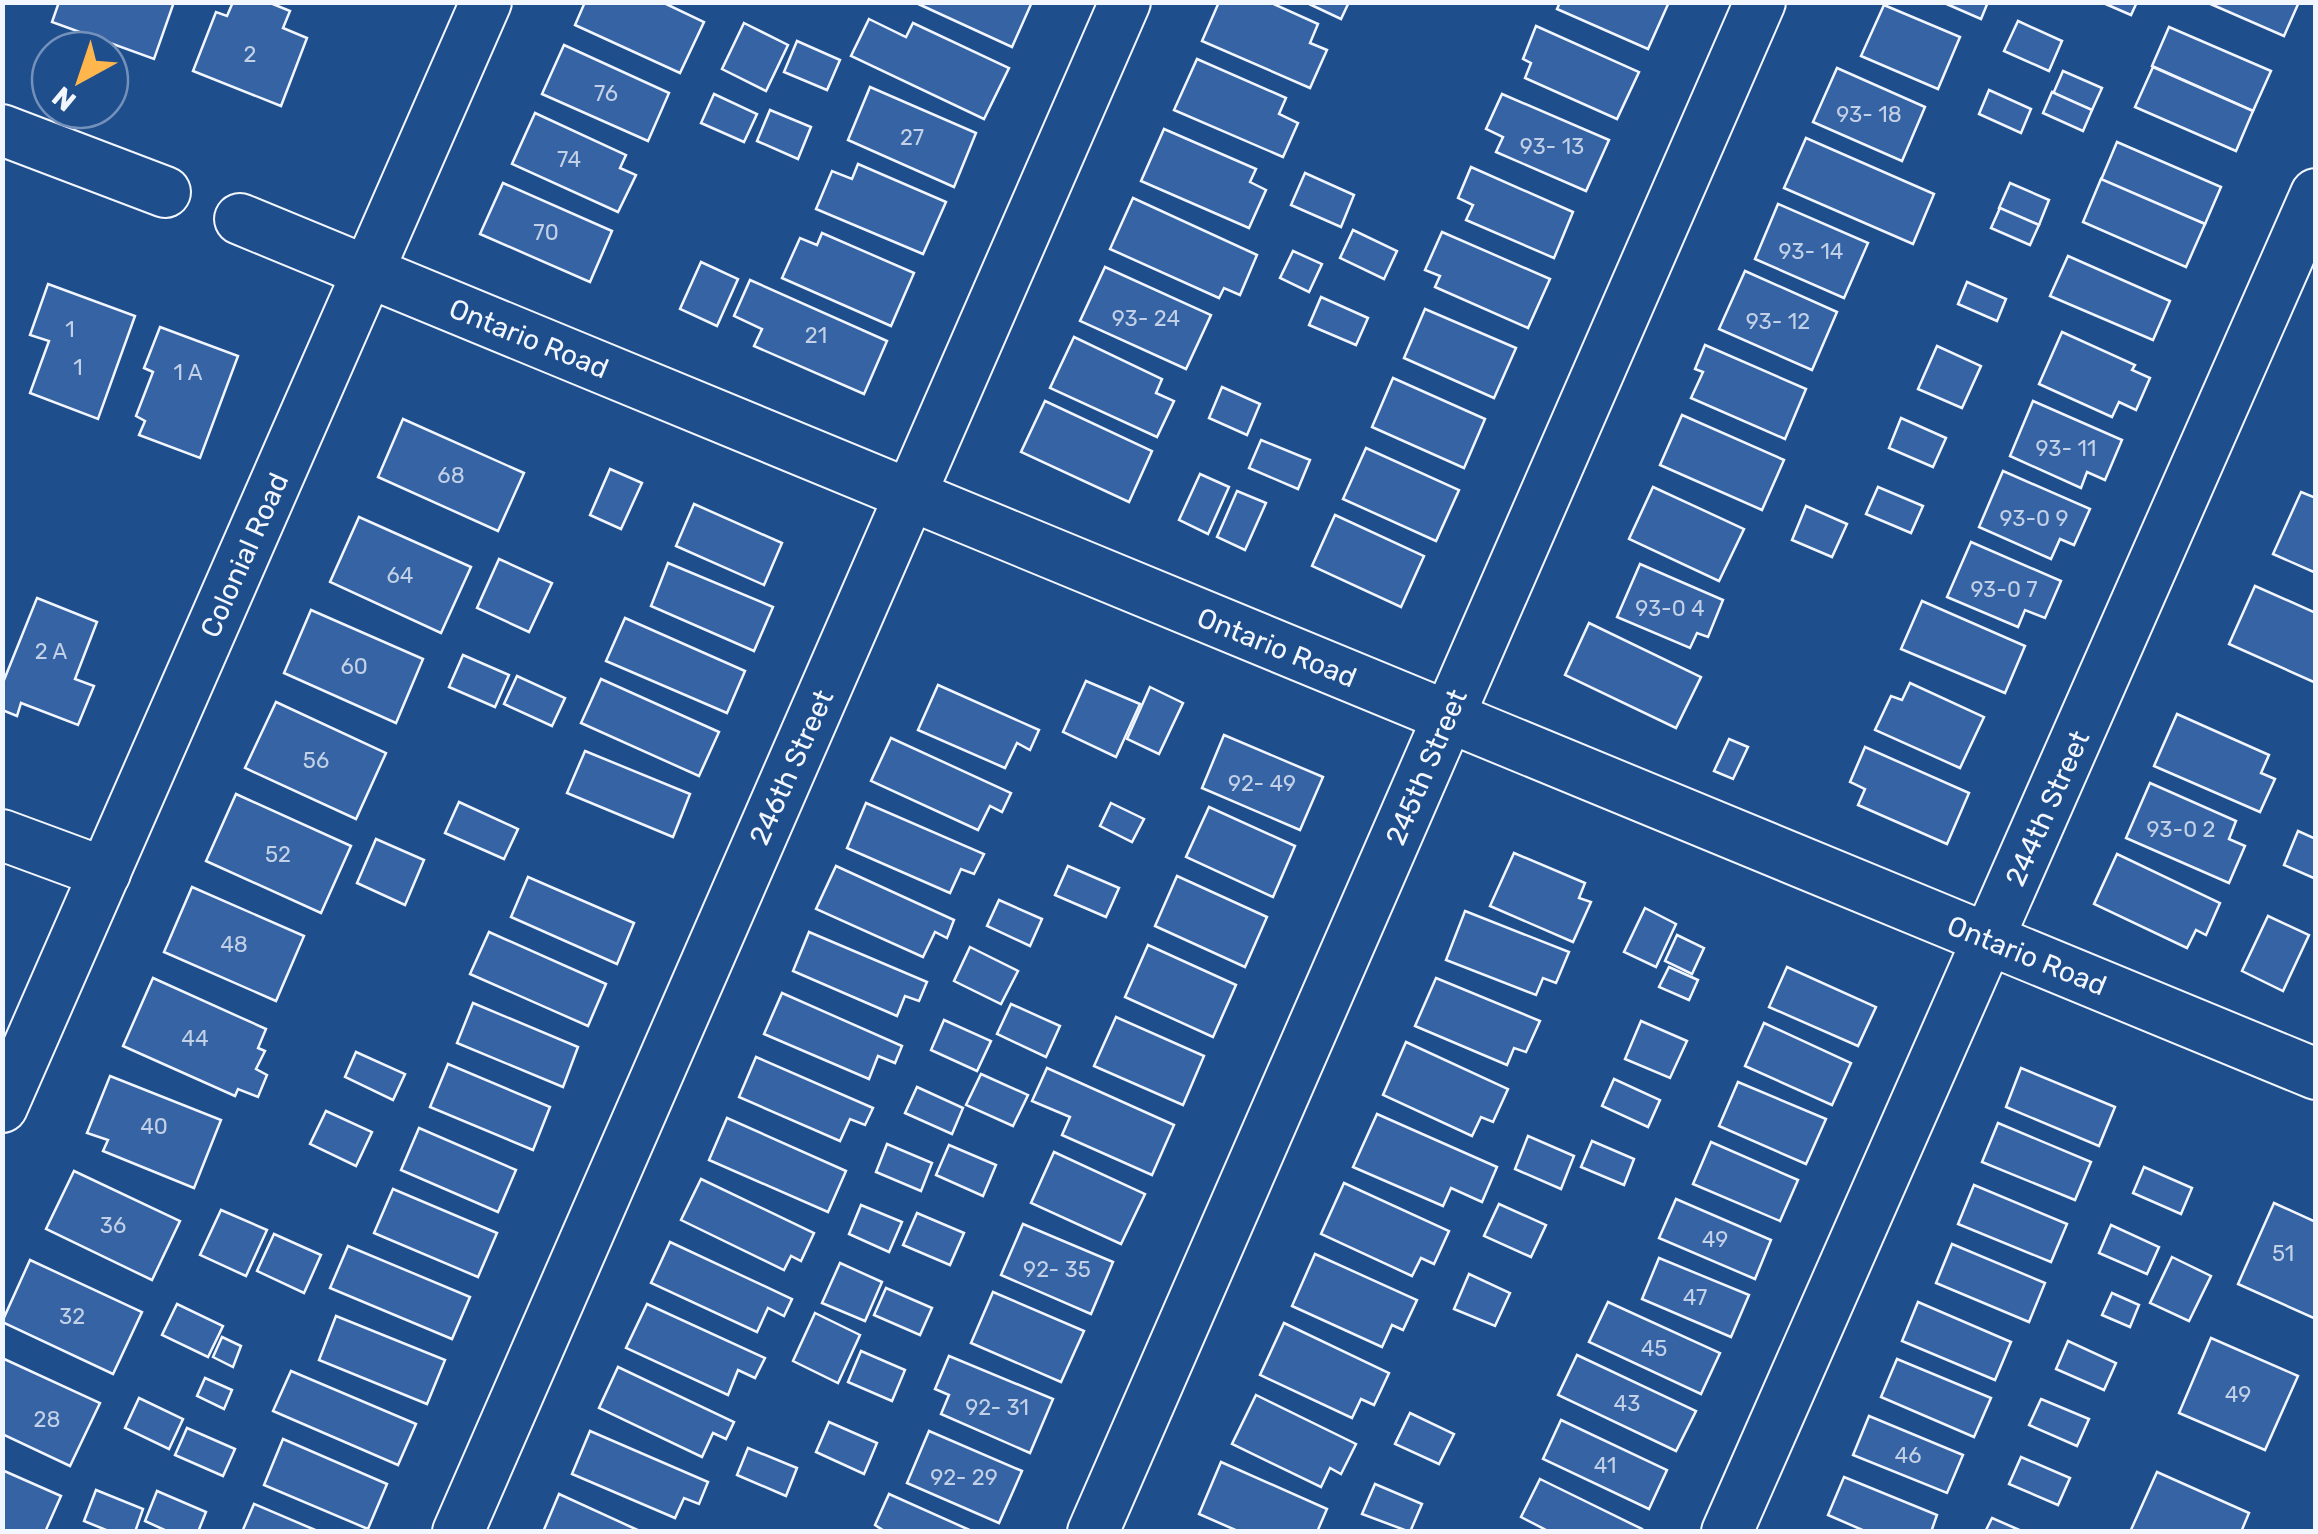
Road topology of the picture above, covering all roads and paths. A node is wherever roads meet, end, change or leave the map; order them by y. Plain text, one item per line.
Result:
1 (486, 2) edge
2 (1125, 2) edge
3 (1760, 2) edge
4 (2, 130) edge
5 (166, 192) dead end
6 (2316, 194) edge
7 (240, 219) dead end
8 (368, 272) junction
9 (910, 495) junction
10 (1447, 717) junction
11 (2, 835) edge
12 (105, 873) junction
13 (1989, 940) junction
14 (2316, 1074) edge
15 (2, 1107) edge
16 (458, 1532) edge
17 (1093, 1532) edge
18 (1727, 1532) edge

1 - 8 street, Colonial Road
2 - 9 street, 246th Street
3 - 10 street, 245th Street
4 - 5 street
6 - 13 street, 244th Street
7 - 8 street, Ontario Road
8 - 9 street, Ontario Road
8 - 12 street, Colonial Road
9 - 10 street, Ontario Road
9 - 16 street, 246th Street
10 - 13 street, Ontario Road
10 - 17 street, 245th Street
11 - 12 street
12 - 15 street, Colonial Road
13 - 14 street, Ontario Road
13 - 18 street, 244th Street

